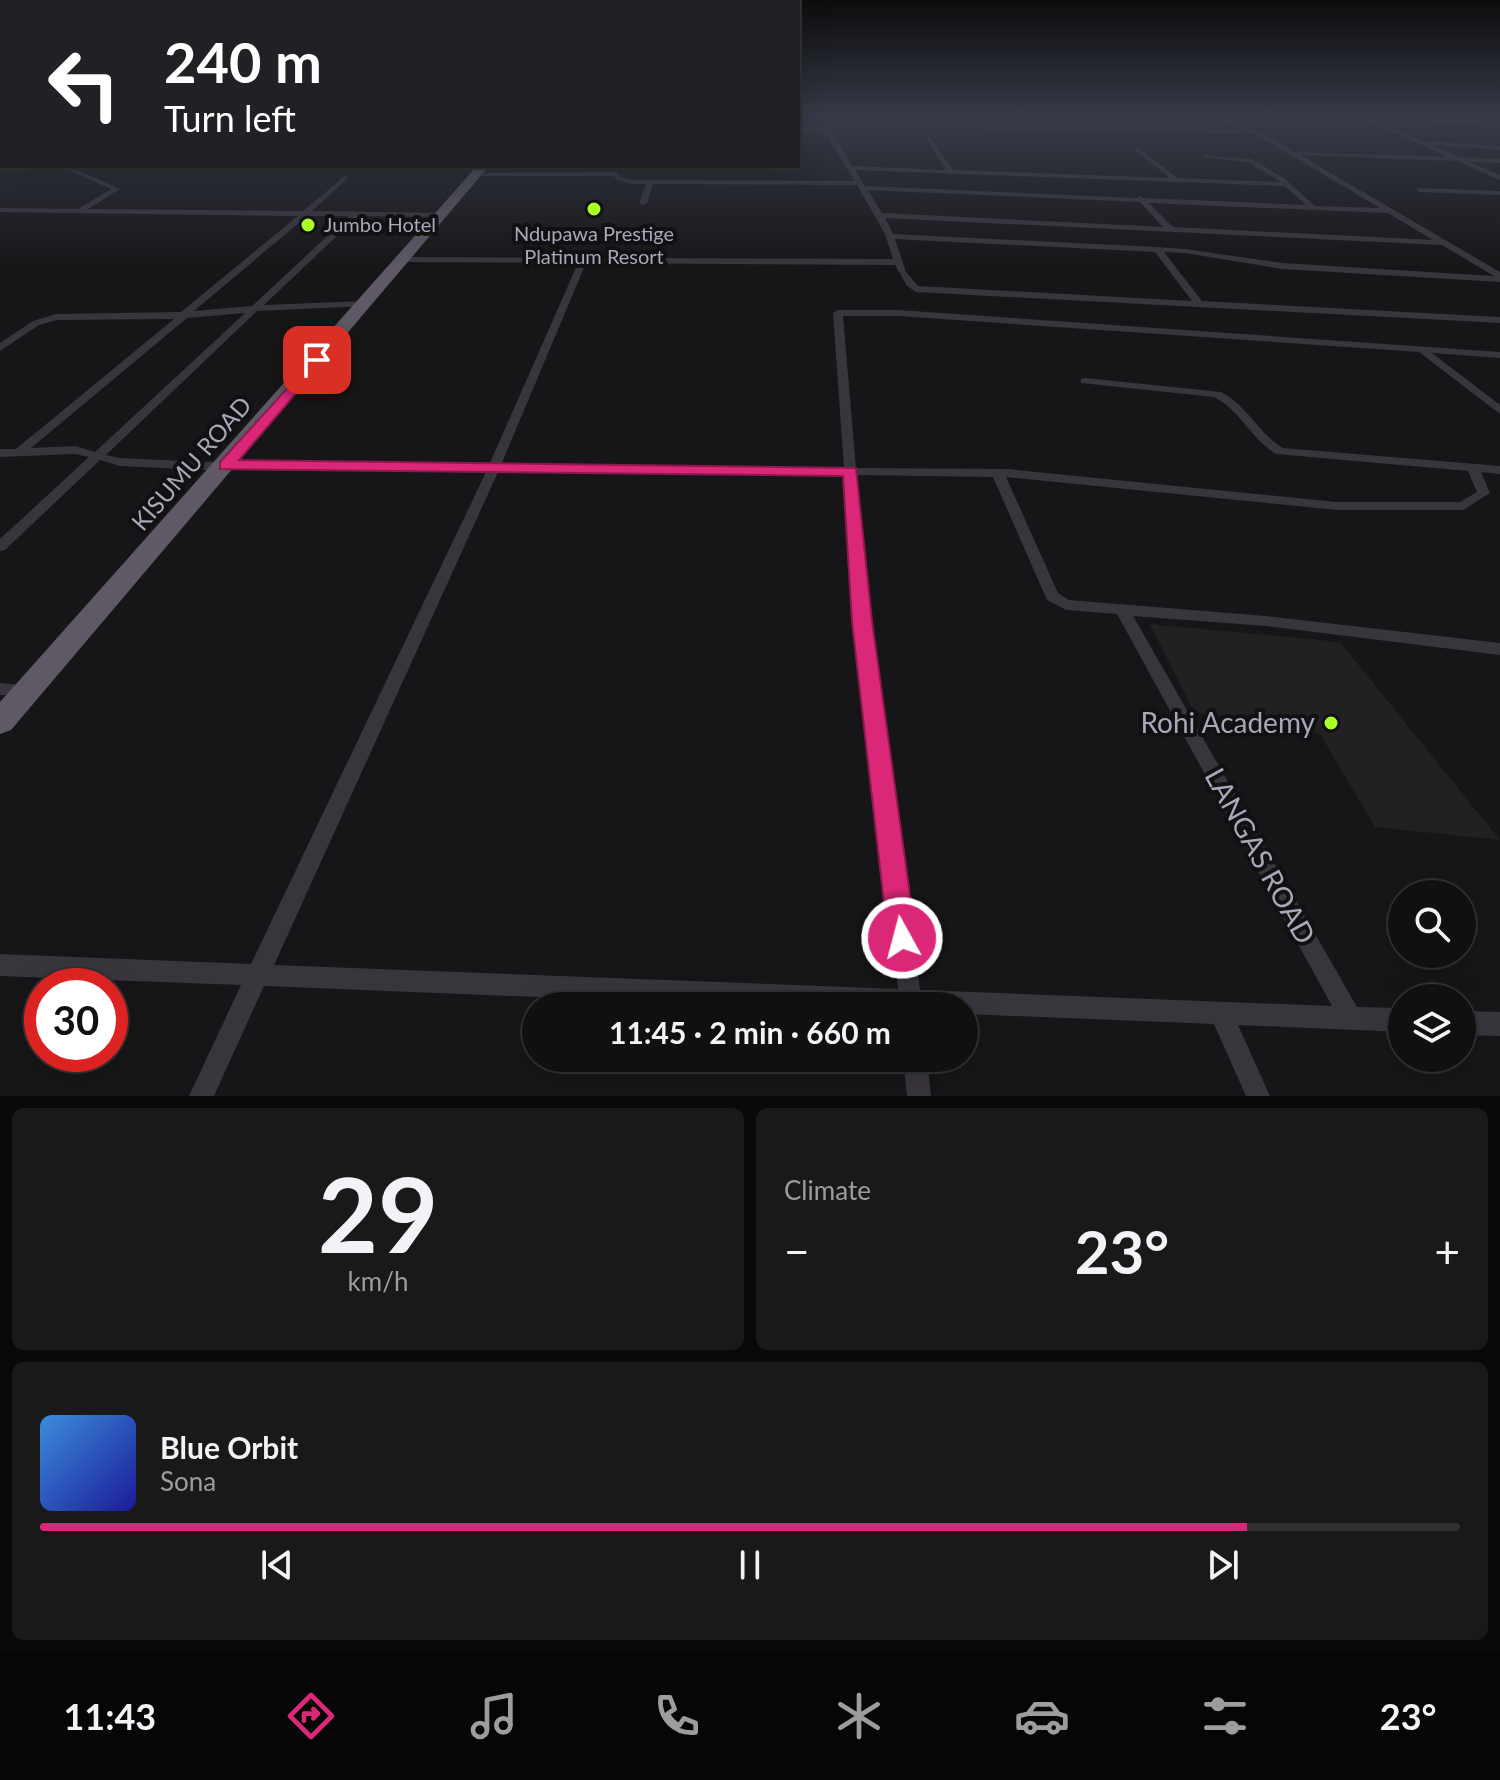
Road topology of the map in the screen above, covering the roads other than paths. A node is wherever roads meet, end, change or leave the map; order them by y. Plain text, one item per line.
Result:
1 (948, 167) edge
2 (1161, 167) edge
3 (1261, 167) edge
4 (1315, 167) edge
5 (1475, 167) edge
6 (67, 168) edge
7 (713, 168) edge
8 (849, 168) joint
9 (480, 170) edge
10 (617, 170) edge
11 (767, 170) dead end
12 (950, 170) junction
13 (346, 177) dead end
14 (1176, 178) junction
15 (1500, 178) edge
16 (651, 181) junction
17 (709, 181) junction
18 (766, 182) junction
19 (1287, 184) junction
20 (861, 185) junction
21 (1419, 190) dead end
22 (1500, 193) edge
23 (1140, 198) junction
24 (643, 203) dead end
25 (1312, 207) junction
26 (0, 210) edge
27 (81, 210) junction
28 (1388, 211) junction
29 (306, 213) junction
30 (356, 214) junction
31 (441, 215) junction
32 (880, 215) junction
33 (1171, 230) junction
34 (891, 236) junction
35 (1442, 243) junction
36 (1157, 249) junction
37 (404, 259) junction
38 (583, 260) junction
39 (899, 262) junction
40 (1500, 278) edge
41 (364, 304) junction
42 (1199, 304) junction
43 (258, 308) junction
44 (185, 315) junction
45 (1500, 320) edge
46 (0, 348) edge
47 (1423, 351) junction
48 (1500, 355) edge
49 (1085, 381) dead end
50 (1500, 411) edge
51 (21, 450) junction
52 (0, 453) edge
53 (98, 457) junction
54 (226, 465) junction
55 (1472, 467) junction
56 (493, 470) junction
57 (1500, 470) edge
58 (850, 471) junction
59 (998, 473) junction
60 (0, 547) edge
61 (1122, 610) junction
62 (1500, 649) edge
63 (0, 689) edge
64 (27, 690) junction
65 (0, 722) edge
66 (0, 965) edge
67 (258, 975) junction
68 (641, 992) edge
69 (909, 992) edge
70 (978, 1006) edge
71 (1221, 1013) junction
72 (1351, 1018) junction
73 (1388, 1019) edge
74 (1476, 1023) edge
75 (1500, 1024) edge
76 (916, 1072) edge
77 (201, 1096) edge
78 (919, 1096) edge
79 (1258, 1096) edge

1 - 12 street
2 - 14 street
3 - 19 street
4 - 28 street
5 - 15 street
6 - 27 street
7 - 17 street
8 - 12 street
8 - 20 street
9 - 10 street
9 - 31 highway, KISUMU ROAD
10 - 16 street
11 - 18 street
12 - 14 street
13 - 29 street
14 - 19 street
16 - 17 street
16 - 24 street
17 - 18 street
18 - 20 street
19 - 25 street
20 - 23 street
20 - 32 street
21 - 22 street
23 - 25 street
23 - 33 street
25 - 28 street
26 - 27 street
27 - 29 street
28 - 35 street
29 - 30 street
29 - 44 street
30 - 31 street
30 - 43 street
31 - 37 highway, KISUMU ROAD
32 - 33 street
32 - 34 street
33 - 35 street
34 - 36 street
34 - 39 street
35 - 40 street
36 - 40 street
36 - 42 street
37 - 38 street
37 - 41 highway, KISUMU ROAD
38 - 39 street
38 - 56 street
39 - 42 street
41 - 43 street
41 - 54 highway, KISUMU ROAD
42 - 45 street
43 - 44 street
43 - 53 street
44 - 46 street
44 - 51 street
47 - 48 street
47 - 50 street
47 - 58 street
49 - 55 street
51 - 52 street
51 - 53 street
53 - 54 street
53 - 60 street
54 - 56 street
54 - 64 highway, KISUMU ROAD
55 - 57 street
55 - 59 street
56 - 58 street
56 - 67 street
58 - 59 street
58 - 69 street
59 - 61 street
61 - 62 street
61 - 72 street, LANGAS ROAD
63 - 64 street
64 - 65 highway, KISUMU ROAD
66 - 67 street
67 - 68 street
67 - 77 street
70 - 71 street
71 - 72 street
71 - 79 street
72 - 73 street
74 - 75 street
76 - 78 street

